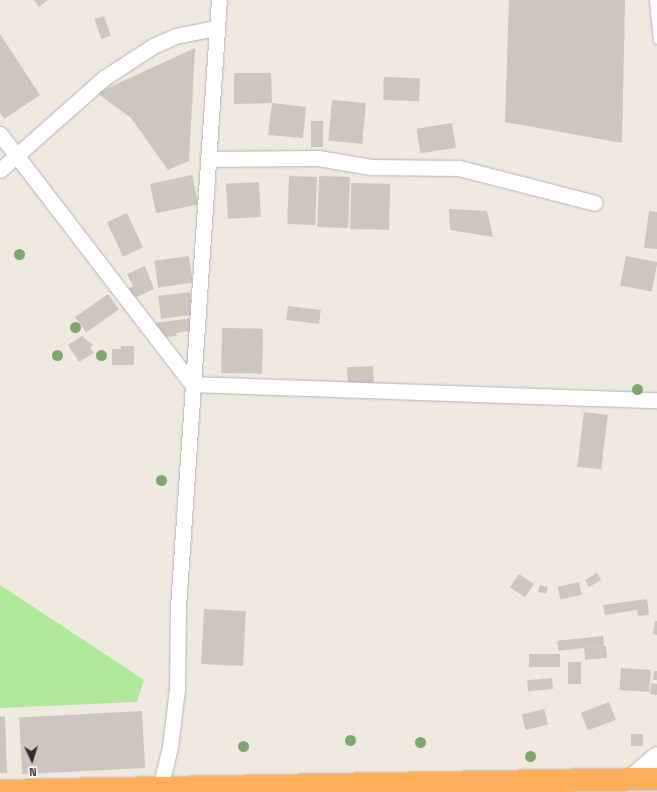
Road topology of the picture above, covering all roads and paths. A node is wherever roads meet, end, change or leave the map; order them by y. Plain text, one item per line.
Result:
1 (219, 0) edge
2 (653, 0) edge
3 (216, 28) junction
4 (657, 40) edge
5 (0, 134) edge
6 (18, 157) junction
7 (210, 159) junction
8 (0, 170) edge
9 (595, 203) dead end
10 (192, 384) junction
11 (657, 400) edge
12 (657, 757) edge
13 (631, 779) junction
14 (657, 779) edge
15 (159, 790) edge
16 (0, 791) edge
17 (61, 791) edge

1 - 3 street
2 - 4 lane
3 - 6 street
3 - 7 street
5 - 6 street
6 - 8 street
6 - 10 street
7 - 9 street
7 - 10 street
10 - 11 street
10 - 15 street
12 - 13 street
13 - 14 highway
13 - 15 highway
15 - 17 highway
16 - 17 highway

